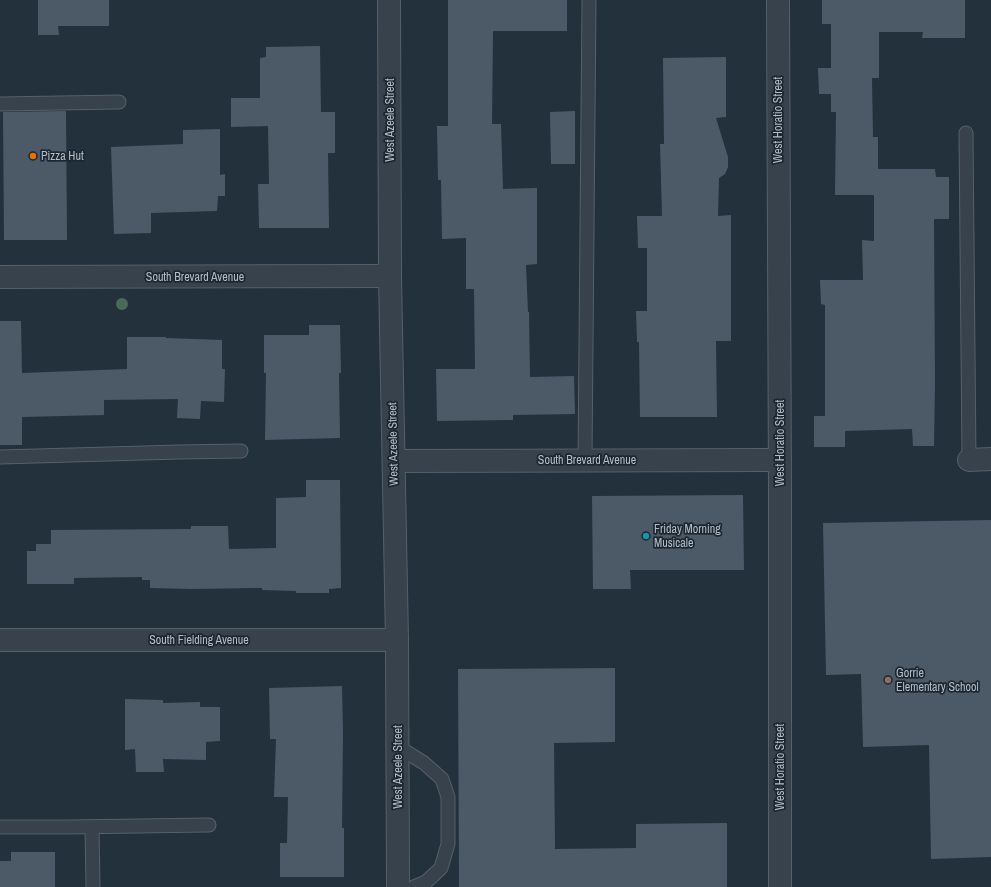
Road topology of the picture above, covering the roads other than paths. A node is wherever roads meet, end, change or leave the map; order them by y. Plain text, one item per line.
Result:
1 (390, 0) edge
2 (589, 0) edge
3 (778, 0) edge
4 (119, 102) dead end
5 (0, 104) edge
6 (966, 134) dead end
7 (390, 276) junction
8 (0, 277) edge
9 (241, 451) dead end
10 (0, 457) edge
11 (991, 459) edge
12 (585, 460) junction
13 (780, 460) junction
14 (969, 460) joint
15 (394, 461) junction
16 (0, 640) edge
17 (397, 640) junction
18 (398, 747) junction
19 (210, 825) dead end
20 (0, 827) edge
21 (92, 827) junction
22 (92, 887) edge
23 (398, 887) edge
24 (414, 887) edge
25 (780, 887) edge

1 - 7 street, West Azeele Street
2 - 12 lane
3 - 13 street, West Horatio Street
4 - 5 lane
6 - 14 lane
7 - 8 street, South Brevard Avenue
7 - 15 street, West Azeele Street
9 - 10 lane
11 - 14 street
12 - 13 street, South Brevard Avenue
12 - 15 street, South Brevard Avenue
13 - 25 street, West Horatio Street
15 - 17 street, West Azeele Street
16 - 17 street, South Fielding Avenue
17 - 18 street, West Azeele Street
18 - 23 street, West Azeele Street
18 - 24 lane
19 - 21 lane
20 - 21 lane
21 - 22 lane

